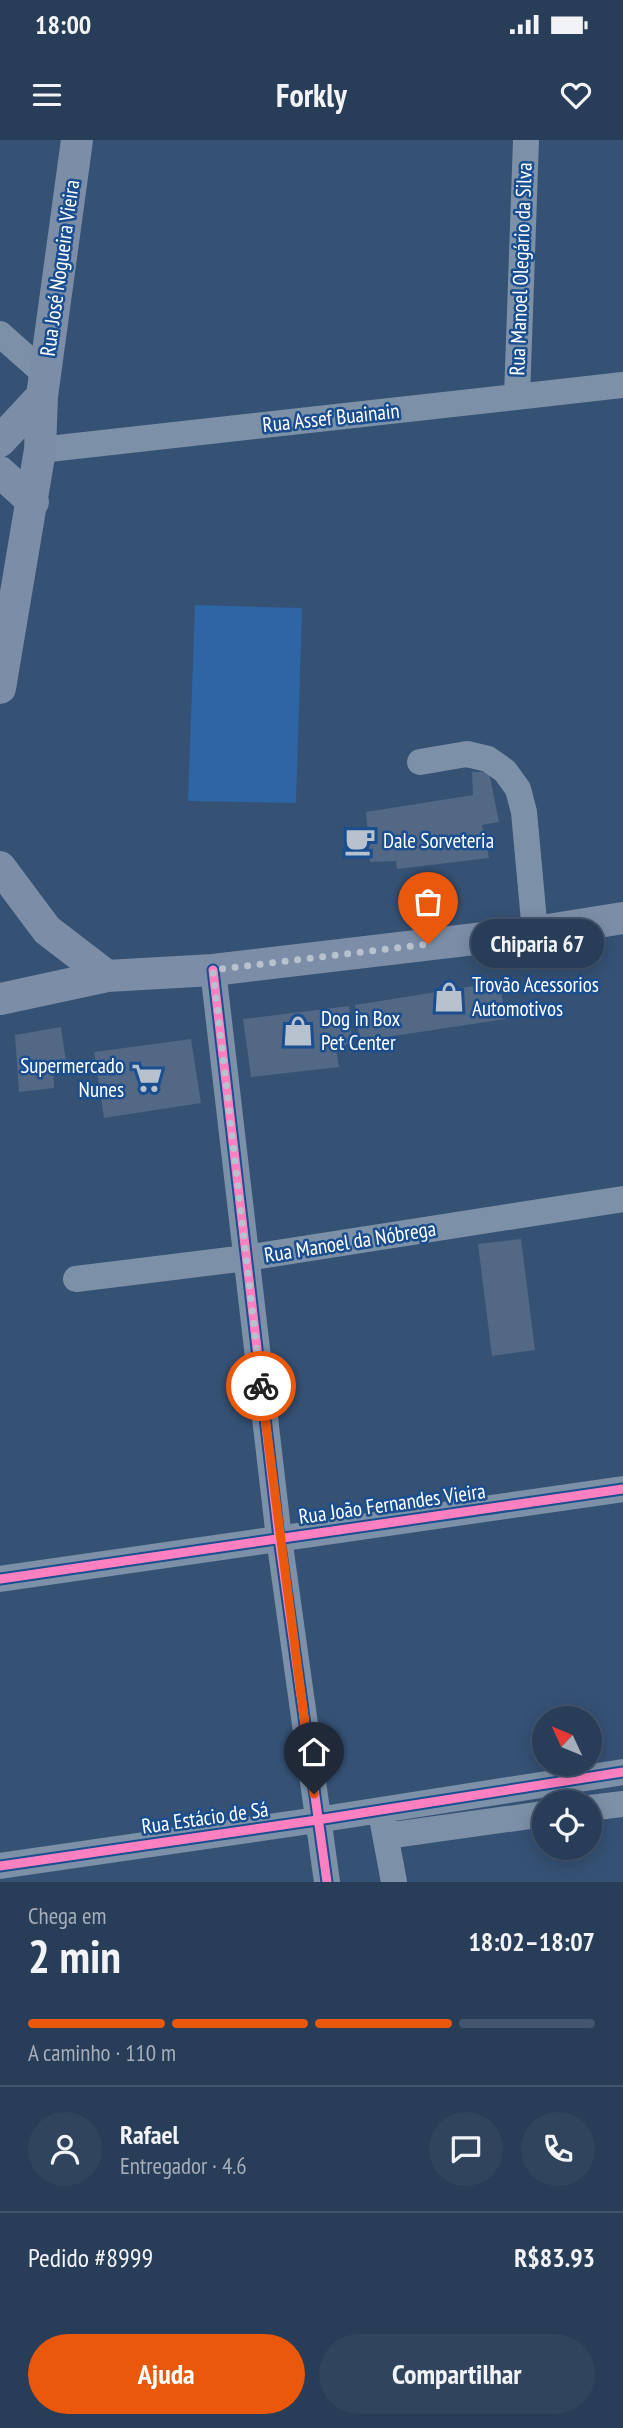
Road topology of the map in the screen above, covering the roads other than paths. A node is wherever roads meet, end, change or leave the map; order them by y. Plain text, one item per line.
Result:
1 (77, 140) edge
2 (526, 140) edge
3 (0, 334) edge
4 (44, 385) junction
5 (623, 385) edge
6 (517, 397) junction
7 (0, 441) edge
8 (40, 450) junction
9 (0, 472) edge
10 (33, 502) junction
11 (0, 688) edge
12 (420, 762) dead end
13 (0, 867) edge
14 (623, 918) edge
15 (535, 932) junction
16 (213, 970) junction
17 (107, 976) junction
18 (0, 999) edge
19 (623, 1199) edge
20 (246, 1258) junction
21 (76, 1279) dead end
22 (623, 1489) edge
23 (279, 1538) junction
24 (0, 1579) edge
25 (623, 1772) edge
26 (623, 1804) edge
27 (602, 1807) edge
28 (381, 1810) junction
29 (532, 1816) edge
30 (317, 1820) junction
31 (386, 1836) junction
32 (0, 1866) edge
33 (327, 1882) edge
34 (394, 1882) edge

1 - 4 main road, Rua José Nogueira Vieira
2 - 6 street, Rua Manoel Olegário da Silva
3 - 4 street
4 - 7 main road
4 - 8 main road, Rua José Nogueira Vieira
5 - 6 street, Rua Assef Buainain
6 - 8 street, Rua Assef Buainain
8 - 10 main road, Rua José Nogueira Vieira
9 - 10 main road
10 - 11 main road, Rua José Nogueira Vieira
12 - 15 street
13 - 17 main road
14 - 15 main road
15 - 16 main road
16 - 17 main road
16 - 20 street
17 - 18 main road
19 - 20 street, Rua Manoel da Nóbrega
20 - 21 street, Rua Manoel da Nóbrega
20 - 23 street
22 - 23 street, Rua João Fernandes Vieira
23 - 24 street, Rua João Fernandes Vieira
23 - 30 street
25 - 28 street, Rua Estácio de Sá
26 - 27 street
28 - 30 street, Rua Estácio de Sá
28 - 31 street
29 - 31 street
30 - 32 street, Rua Estácio de Sá
30 - 33 street
31 - 34 street

